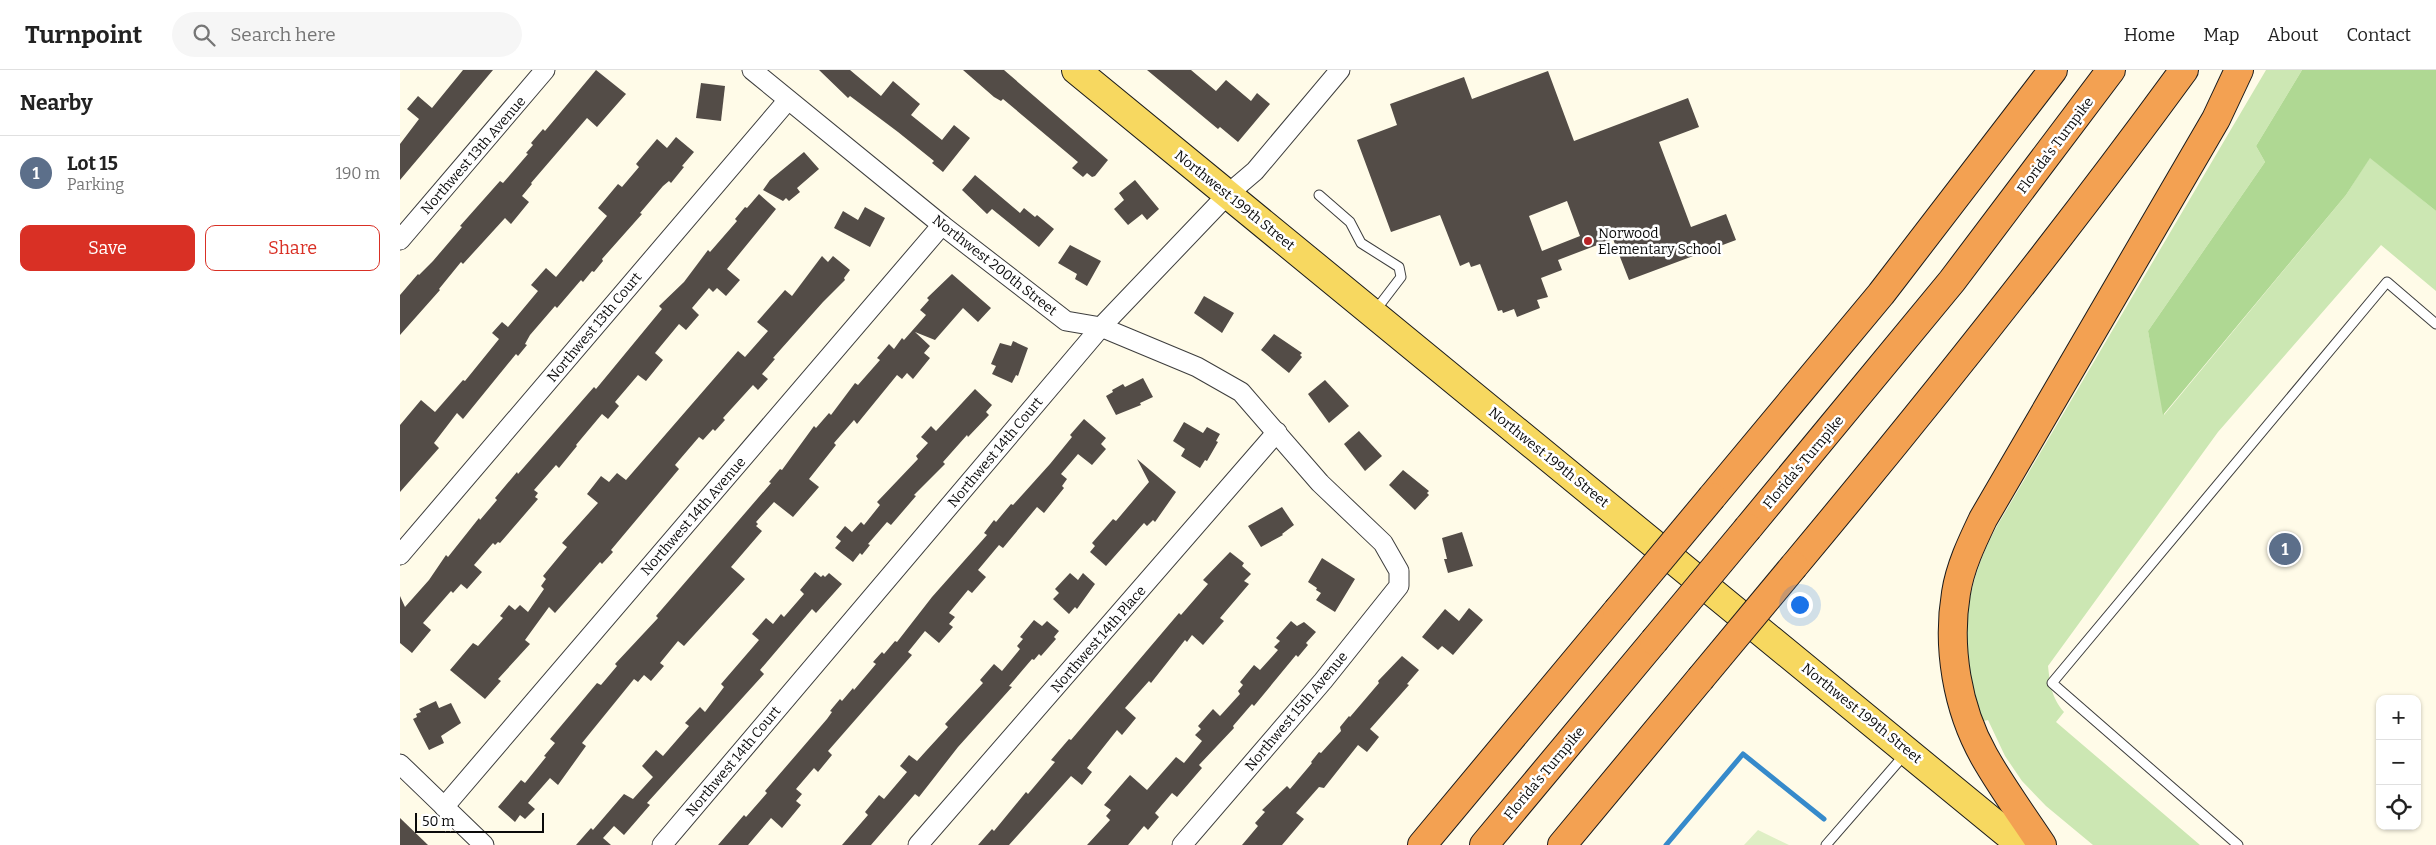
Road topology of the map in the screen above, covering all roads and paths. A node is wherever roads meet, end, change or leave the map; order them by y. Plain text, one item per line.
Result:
1 (545, 70) edge
2 (752, 70) edge
3 (1076, 70) edge
4 (1340, 70) edge
5 (2053, 70) edge
6 (2111, 70) edge
7 (2184, 70) edge
8 (2239, 70) edge
9 (788, 100) junction
10 (1228, 194) junction
11 (1319, 196) dead end
12 (942, 224) junction
13 (400, 240) edge
14 (1373, 313) junction
15 (2436, 324) edge
16 (1101, 326) junction
17 (1277, 432) junction
18 (400, 555) edge
19 (1399, 571) joint
20 (1908, 751) junction
21 (400, 764) edge
22 (444, 807) junction
23 (484, 845) edge
24 (662, 845) edge
25 (918, 845) edge
26 (1182, 845) edge
27 (1422, 845) edge
28 (1484, 845) edge
29 (1562, 845) edge
30 (1826, 845) edge
31 (2021, 845) edge
32 (2042, 845) edge
33 (2238, 845) edge

1 - 13 street, Northwest 13th Avenue
2 - 9 street, Northwest 200th Street
3 - 10 main road, Northwest 199th Street
4 - 10 street, Northwest 14th Court
5 - 27 highway, bridge
6 - 28 highway, Florida's Turnpike, bridge
7 - 29 highway, bridge
8 - 32 highway
9 - 12 street, Northwest 200th Street
9 - 18 street, Northwest 13th Court
10 - 14 main road, Northwest 199th Street
10 - 16 street, Northwest 14th Court
11 - 14 lane
12 - 16 street, Northwest 200th Street
12 - 22 street, Northwest 14th Avenue
14 - 20 main road, Northwest 199th Street
15 - 33 lane
16 - 17 street, Northwest 200th Street
16 - 24 street, Northwest 14th Court
17 - 19 street, Northwest 200th Street
17 - 25 street, Northwest 14th Place
19 - 26 street, Northwest 15th Avenue
20 - 30 lane
20 - 31 main road, Northwest 199th Street
21 - 22 street
22 - 23 street

